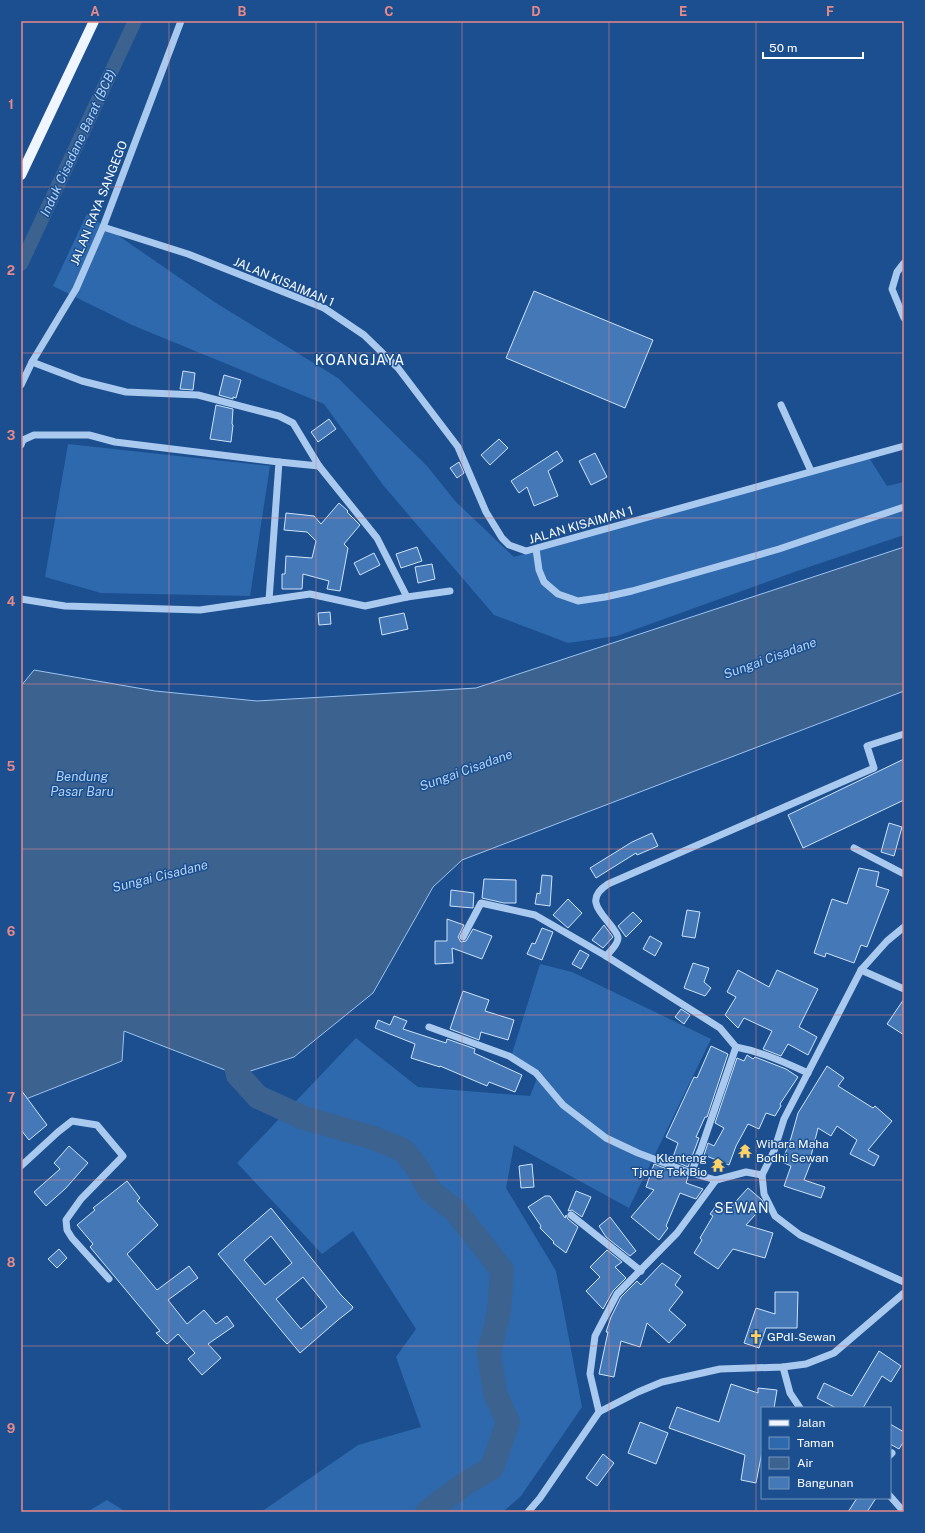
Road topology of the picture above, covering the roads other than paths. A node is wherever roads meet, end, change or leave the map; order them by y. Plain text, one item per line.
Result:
1 (94, 21) edge
2 (181, 21) edge
3 (21, 176) edge
4 (103, 227) junction
5 (904, 263) edge
6 (904, 318) edge
7 (32, 362) junction
8 (21, 385) edge
9 (781, 405) dead end
10 (21, 445) edge
11 (904, 446) edge
12 (279, 462) junction
13 (319, 466) junction
14 (811, 471) junction
15 (904, 507) edge
16 (536, 549) junction
17 (450, 591) dead end
18 (407, 597) junction
19 (21, 599) edge
20 (269, 600) junction
21 (904, 734) edge
22 (854, 848) dead end
23 (904, 874) edge
24 (904, 927) edge
25 (463, 937) dead end
26 (606, 956) junction
27 (860, 970) junction
28 (904, 989) edge
29 (429, 1027) dead end
30 (736, 1047) junction
31 (808, 1073) junction
32 (21, 1166) edge
33 (691, 1173) junction
34 (762, 1175) junction
35 (716, 1180) junction
36 (572, 1215) dead end
37 (641, 1271) junction
38 (109, 1279) dead end
39 (904, 1282) edge
40 (904, 1293) edge
41 (783, 1367) junction
42 (799, 1407) edge
43 (599, 1412) junction
44 (891, 1497) edge
45 (528, 1512) edge
46 (904, 1512) edge

1 - 3 main road
2 - 4 street, JALAN RAYA SANGEGO
4 - 7 street, JALAN RAYA SANGEGO
4 - 16 street, JALAN KISAIMAN 1
5 - 6 street
7 - 8 street, JALAN RAYA SANGEGO
7 - 13 street
9 - 14 street
10 - 12 street
11 - 14 street, JALAN KISAIMAN 1
12 - 13 street
12 - 20 street
13 - 18 street
14 - 16 street, JALAN KISAIMAN 1
15 - 16 street
17 - 18 street
18 - 20 street
19 - 20 street
21 - 26 street
22 - 23 street
24 - 27 street
25 - 26 street
26 - 30 street
27 - 28 street
27 - 31 street
29 - 33 street
30 - 31 street
30 - 33 street
31 - 34 street
32 - 38 street
33 - 35 street
34 - 35 street
34 - 39 street
35 - 37 street
36 - 37 street
37 - 43 street
40 - 41 street
41 - 42 street
41 - 43 street
43 - 45 street
44 - 46 street

